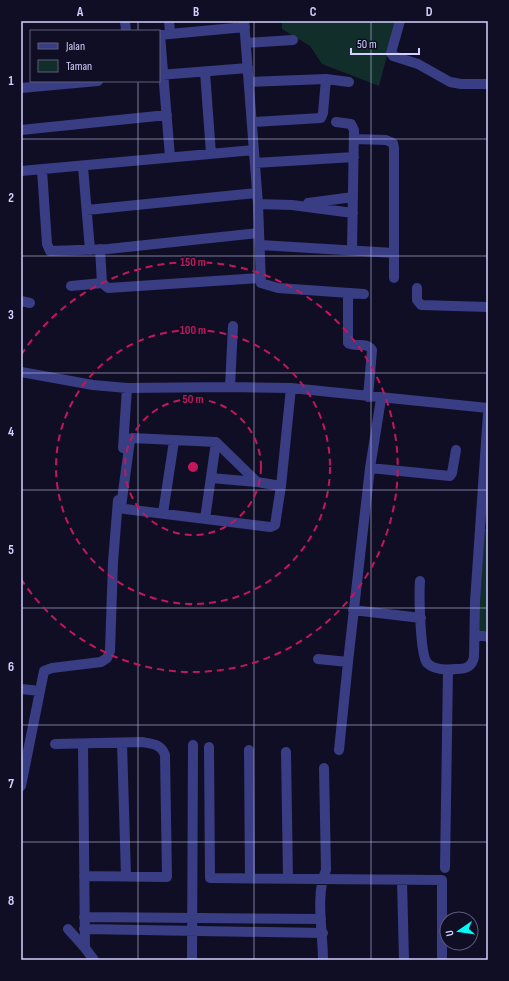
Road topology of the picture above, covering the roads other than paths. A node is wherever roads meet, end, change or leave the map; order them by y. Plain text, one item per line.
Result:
1 (169, 21) edge
2 (400, 21) edge
3 (244, 24) edge
4 (204, 26) edge
5 (163, 34) edge
6 (293, 40) dead end
7 (246, 43) junction
8 (248, 68) junction
9 (205, 72) junction
10 (162, 75) edge
11 (326, 79) junction
12 (70, 82) edge
13 (249, 82) junction
14 (349, 82) dead end
15 (48, 83) edge
16 (488, 84) edge
17 (21, 88) edge
18 (167, 115) junction
19 (252, 122) junction
20 (336, 122) dead end
21 (21, 130) edge
22 (354, 140) junction
23 (254, 150) junction
24 (211, 154) junction
25 (170, 157) junction
26 (354, 157) junction
27 (255, 163) junction
28 (83, 167) junction
29 (42, 170) junction
30 (21, 171) edge
31 (257, 193) junction
32 (353, 197) junction
33 (258, 204) junction
34 (292, 205) junction
35 (86, 210) junction
36 (353, 213) junction
37 (259, 233) junction
38 (260, 245) junction
39 (95, 249) junction
40 (352, 250) junction
41 (394, 253) junction
42 (260, 278) junction
43 (394, 278) dead end
44 (102, 283) junction
45 (71, 286) dead end
46 (417, 288) dead end
47 (348, 293) junction
48 (364, 294) dead end
49 (488, 307) edge
50 (233, 326) dead end
51 (21, 372) edge
52 (230, 387) junction
53 (127, 388) junction
54 (291, 388) junction
55 (368, 397) junction
56 (381, 399) junction
57 (488, 408) edge
58 (488, 413) edge
59 (174, 440) junction
60 (216, 442) junction
61 (456, 450) dead end
62 (370, 468) junction
63 (211, 478) junction
64 (257, 482) junction
65 (281, 486) junction
66 (119, 507) junction
67 (163, 513) junction
68 (205, 519) junction
69 (420, 581) dead end
70 (353, 610) junction
71 (421, 618) junction
72 (475, 634) junction
73 (488, 637) edge
74 (318, 659) dead end
75 (348, 662) junction
76 (448, 670) junction
77 (21, 689) edge
78 (40, 691) junction
79 (122, 743) junction
80 (56, 744) dead end
81 (83, 744) junction
82 (193, 745) dead end
83 (209, 747) dead end
84 (249, 750) dead end
85 (339, 750) dead end
86 (286, 752) dead end
87 (324, 768) dead end
88 (21, 786) edge
89 (445, 868) dead end
90 (84, 876) junction
91 (126, 876) junction
92 (250, 878) junction
93 (288, 878) junction
94 (322, 878) junction
95 (402, 880) junction
96 (84, 917) junction
97 (192, 918) junction
98 (321, 920) junction
99 (68, 929) dead end
100 (84, 929) junction
101 (192, 931) junction
102 (323, 932) junction
103 (85, 948) junction
104 (94, 960) edge
105 (192, 960) edge
106 (323, 960) edge
107 (404, 960) edge
108 (442, 960) edge

1 - 5 street
2 - 16 street
3 - 4 street
3 - 7 street
4 - 5 street
5 - 10 street
6 - 7 street
7 - 8 street
8 - 9 street
8 - 13 street
9 - 10 street
9 - 24 street
10 - 18 street
11 - 13 street
11 - 14 street
11 - 19 street
12 - 15 street
13 - 19 street
15 - 17 street
18 - 21 street
18 - 25 street
19 - 23 street
20 - 22 street
22 - 26 street
22 - 41 street
23 - 24 street
23 - 27 street
24 - 25 street
25 - 28 street
26 - 27 street
26 - 32 street
27 - 31 street
28 - 29 street
28 - 35 street
29 - 30 street
29 - 39 street
31 - 33 street
31 - 35 street
32 - 34 street
32 - 36 street
33 - 34 street
33 - 37 street
34 - 36 street
35 - 39 street
36 - 40 street
37 - 38 street
37 - 39 street
38 - 40 street
38 - 42 street
39 - 44 street
40 - 41 street
41 - 43 street
42 - 44 street
42 - 47 street
44 - 45 street
46 - 49 street
47 - 48 street
47 - 55 street
50 - 52 street
51 - 53 street
52 - 53 street
52 - 54 street
53 - 66 street
54 - 55 street
54 - 65 street
55 - 56 street
56 - 57 street
56 - 62 street
58 - 72 street
59 - 60 street
59 - 66 street
59 - 67 street
60 - 63 street
60 - 64 street
61 - 62 street
62 - 70 street
63 - 64 street
63 - 68 street
64 - 65 street
65 - 68 street
66 - 67 street
66 - 78 street
67 - 68 street
69 - 71 street
70 - 71 street
70 - 75 street
71 - 76 street
72 - 73 street
72 - 76 street
74 - 75 street
75 - 85 street
76 - 89 street
77 - 78 street
78 - 88 street
79 - 81 street
79 - 91 street
79 - 91 street
80 - 81 street
81 - 90 street
82 - 97 street
83 - 92 street
84 - 92 street
86 - 93 street
87 - 94 street
90 - 91 street
90 - 96 street
92 - 93 street
93 - 94 street
94 - 95 street
94 - 98 street
95 - 107 street
95 - 108 street
96 - 97 street
96 - 100 street
97 - 98 street
97 - 101 street
98 - 102 street
99 - 103 street
100 - 101 street
100 - 103 street
101 - 102 street
101 - 105 street
102 - 106 street
103 - 104 street

